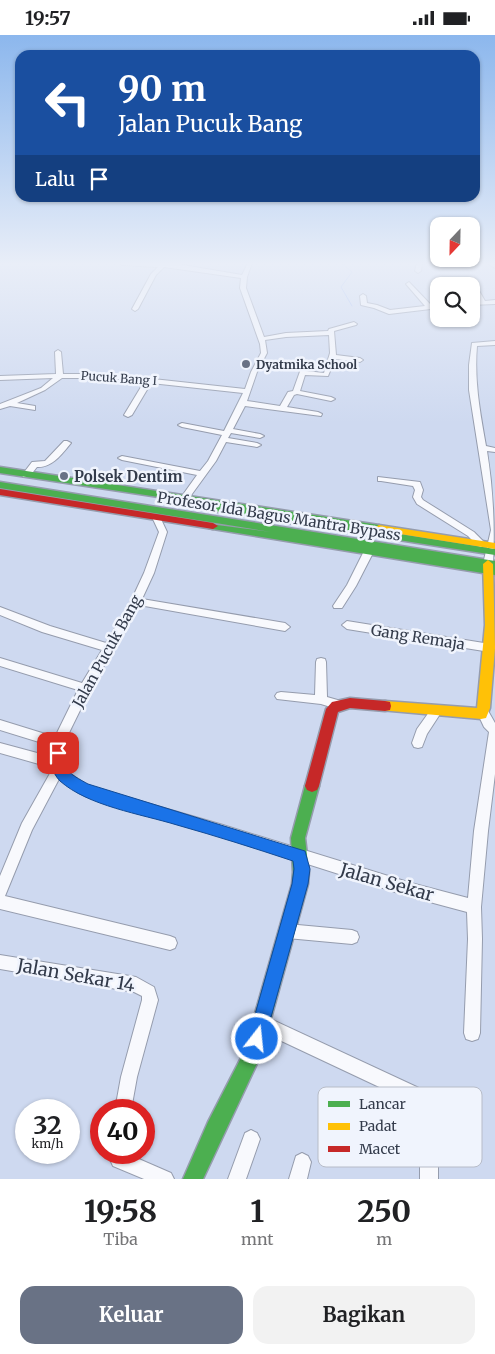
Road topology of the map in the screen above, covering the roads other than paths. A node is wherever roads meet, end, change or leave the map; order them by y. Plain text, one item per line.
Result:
1 (253, 316) edge
2 (354, 324) dead end
3 (331, 333) junction
4 (262, 339) junction
5 (495, 343) edge
6 (58, 352) dead end
7 (332, 357) junction
8 (360, 360) dead end
9 (305, 364) dead end
10 (302, 373) junction
11 (60, 376) junction
12 (0, 378) edge
13 (150, 380) junction
14 (247, 391) junction
15 (296, 391) junction
16 (331, 399) dead end
17 (8, 403) junction
18 (243, 403) junction
19 (0, 407) edge
20 (32, 408) dead end
21 (282, 409) junction
22 (128, 415) dead end
23 (318, 415) dead end
24 (182, 425) dead end
25 (226, 434) junction
26 (260, 436) dead end
27 (67, 443) dead end
28 (257, 445) dead end
29 (482, 448) junction
30 (495, 449) edge
31 (122, 458) dead end
32 (0, 470) edge
33 (203, 474) junction
34 (0, 475) edge
35 (26, 475) junction
36 (381, 479) dead end
37 (0, 485) edge
38 (0, 492) edge
39 (89, 495) junction
40 (183, 501) junction
41 (156, 517) junction
42 (257, 531) junction
43 (490, 547) edge
44 (369, 551) junction
45 (492, 568) edge
46 (136, 601) junction
47 (338, 606) dead end
48 (0, 611) edge
49 (347, 625) dead end
50 (285, 627) dead end
51 (109, 648) junction
52 (490, 648) junction
53 (0, 662) edge
54 (320, 662) dead end
55 (85, 688) junction
56 (281, 696) dead end
57 (321, 700) junction
58 (337, 704) junction
59 (436, 711) junction
60 (483, 712) junction
61 (0, 725) edge
62 (495, 730) edge
63 (58, 743) junction
64 (418, 743) dead end
65 (0, 748) edge
66 (58, 766) junction
67 (300, 856) junction
68 (0, 893) edge
69 (0, 902) edge
70 (474, 907) junction
71 (287, 931) junction
72 (352, 937) dead end
73 (170, 943) dead end
74 (0, 962) edge
75 (262, 1023) junction
76 (472, 1033) dead end
77 (398, 1087) edge
78 (125, 1099) edge
79 (251, 1139) dead end
80 (302, 1162) dead end
81 (129, 1164) edge
82 (165, 1179) edge
83 (193, 1179) edge
84 (238, 1179) edge
85 (298, 1179) edge

1 - 4 street
2 - 3 street
3 - 4 street
3 - 7 street
4 - 14 street
5 - 29 street
6 - 11 street
7 - 8 street
7 - 10 street
9 - 10 street
10 - 15 street
11 - 12 street
11 - 13 street, Pucuk Bang I
11 - 17 street, Pucuk Bang I
13 - 14 street, Pucuk Bang I
13 - 22 street
14 - 18 street
15 - 16 street
15 - 21 street
17 - 19 street, Pucuk Bang I
17 - 20 street
18 - 21 street
18 - 25 street
21 - 23 street
24 - 25 street
25 - 26 street
25 - 28 street
25 - 33 street
27 - 35 street
29 - 30 street
29 - 43 street
31 - 33 street
32 - 35 main road
33 - 40 street
34 - 39 main road, Profesor Ida Bagus Mantra Bypass
35 - 40 main road
36 - 43 street
37 - 39 main road, Profesor Ida Bagus Mantra Bypass
38 - 41 main road
39 - 40 main road, Profesor Ida Bagus Mantra Bypass
39 - 42 main road, Profesor Ida Bagus Mantra Bypass
40 - 43 main road, Profesor Ida Bagus Mantra Bypass
41 - 42 main road
41 - 46 street, Jalan Pucuk Bang
42 - 44 main road
42 - 45 main road, Profesor Ida Bagus Mantra Bypass
43 - 45 street
44 - 45 main road
44 - 47 street
45 - 52 main road
46 - 50 street
46 - 51 street, Jalan Pucuk Bang
48 - 51 street
49 - 52 street, Gang Remaja
51 - 55 street, Jalan Pucuk Bang
52 - 60 main road
53 - 55 street
54 - 57 street
55 - 63 street, Jalan Pucuk Bang
56 - 57 street
57 - 58 street
58 - 59 main road
58 - 67 main road
59 - 60 main road
59 - 64 street
60 - 62 street
61 - 63 street
62 - 70 street
63 - 66 street, Jalan Pucuk Bang
65 - 66 street
66 - 67 street
66 - 68 street
67 - 70 street, Jalan Sekar
67 - 71 main road
69 - 73 street
70 - 76 street
71 - 72 street
71 - 75 main road
74 - 78 street, Jalan Sekar 14
75 - 77 street
75 - 83 main road
79 - 84 street
80 - 85 street
81 - 82 street

